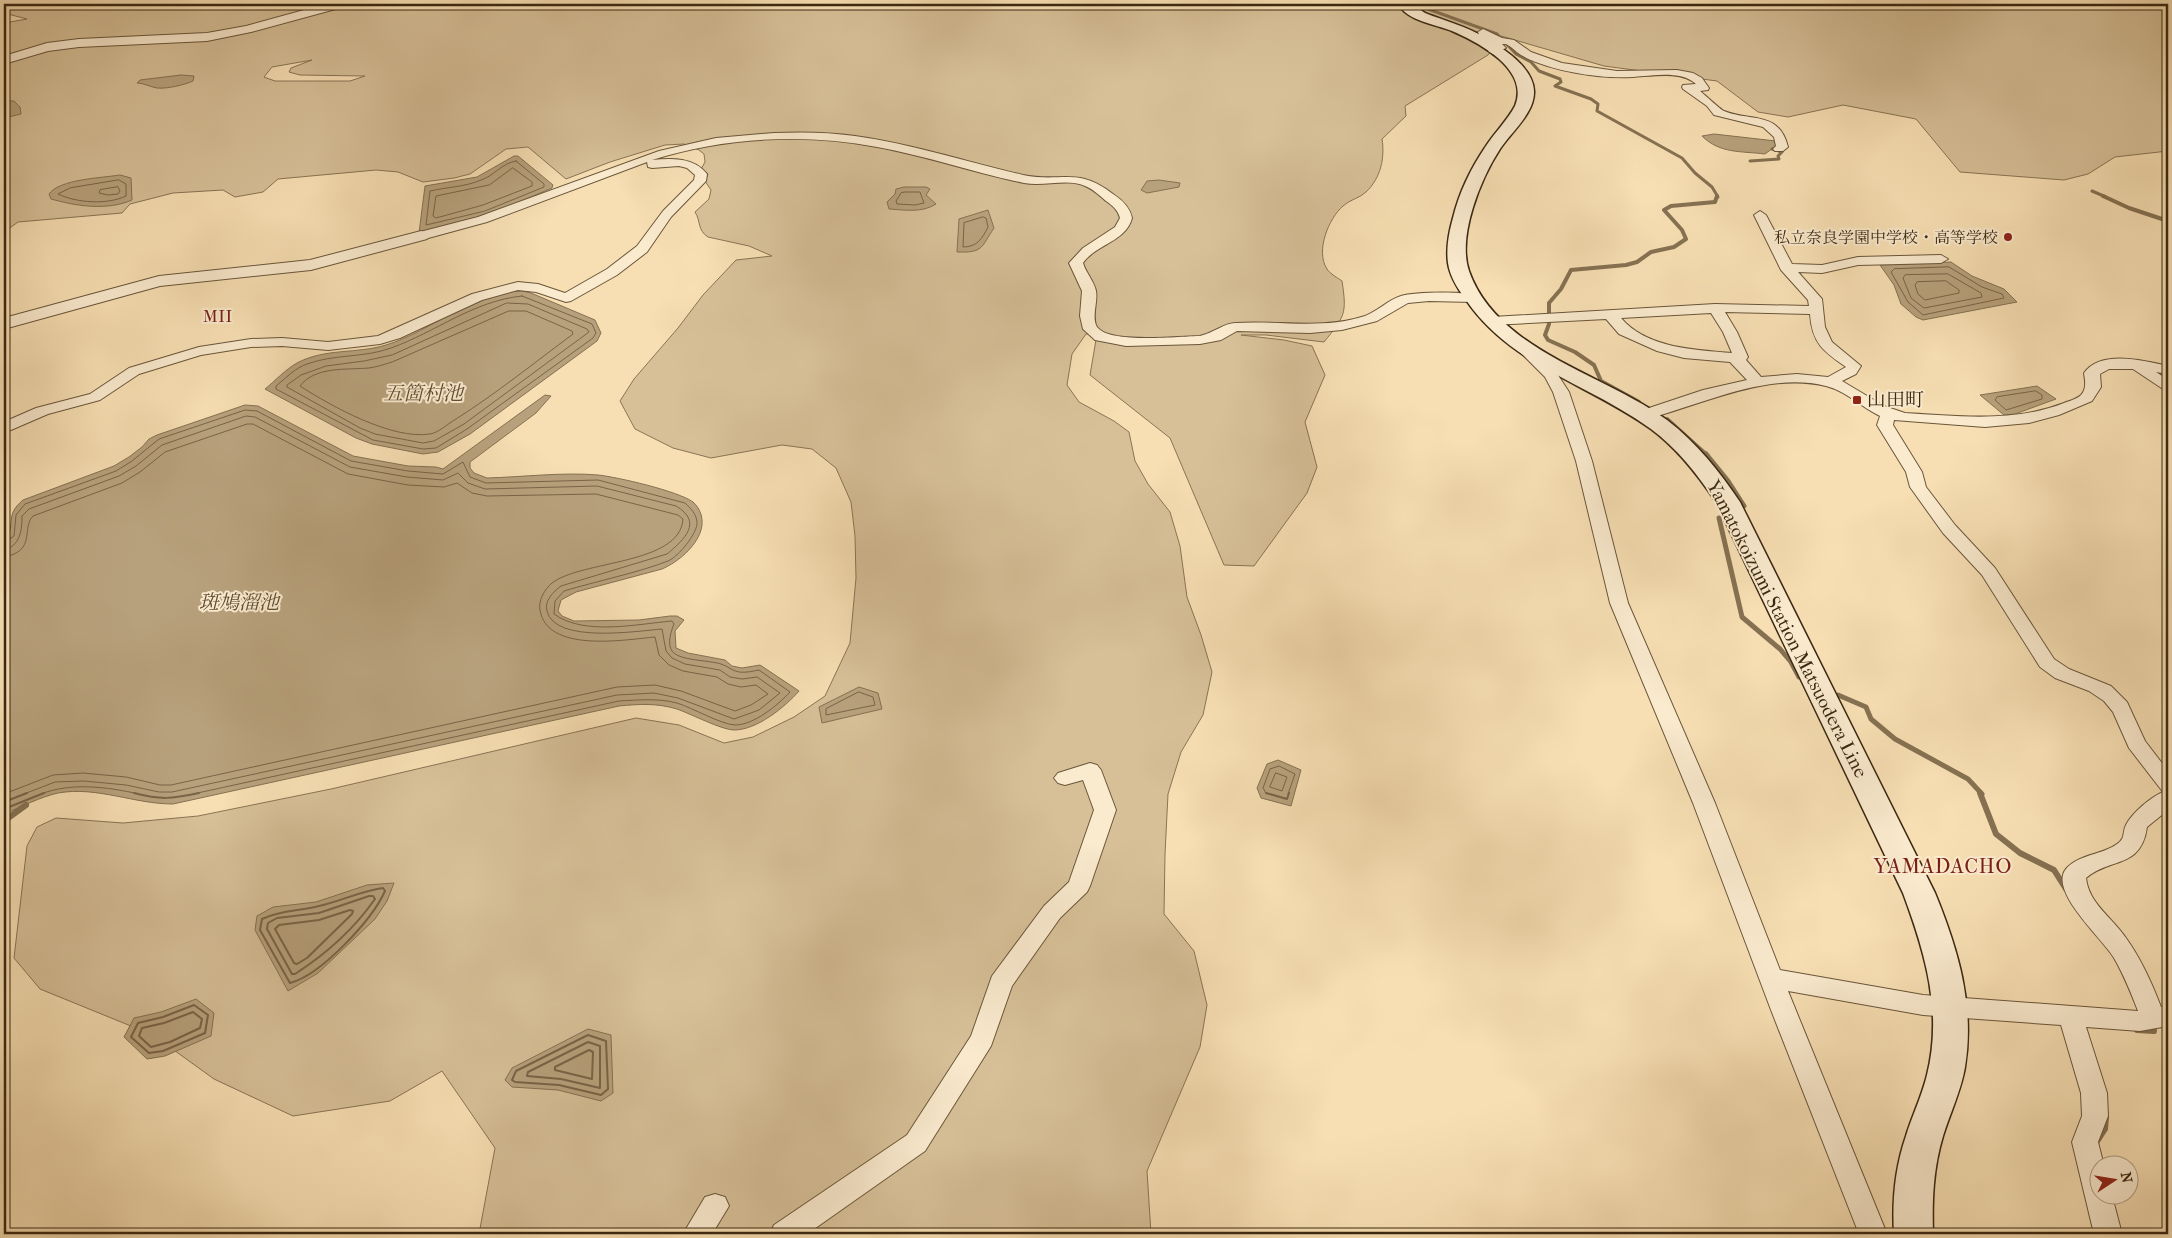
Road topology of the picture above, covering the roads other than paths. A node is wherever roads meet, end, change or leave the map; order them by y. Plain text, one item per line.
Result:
1 (339, 4) edge
2 (1404, 4) edge
3 (1500, 44) junction
4 (4, 60) edge
5 (1779, 149) dead end
6 (623, 167) junction
7 (1760, 215) dead end
8 (421, 236) joint
9 (1941, 259) dead end
10 (1787, 268) junction
11 (1473, 298) junction
12 (1715, 308) junction
13 (1817, 310) junction
14 (1609, 313) junction
15 (1548, 317) joint
16 (1492, 321) junction
17 (4, 324) edge
18 (1514, 339) junction
19 (1738, 360) junction
20 (2133, 364) junction
21 (2168, 370) edge
22 (1831, 382) junction
23 (1758, 383) junction
24 (2168, 386) edge
25 (1643, 414) junction
26 (1888, 414) junction
27 (4, 428) edge
28 (1065, 778) dead end
29 (2168, 786) edge
30 (2168, 798) edge
31 (2091, 914) joint
32 (1771, 978) junction
33 (1951, 1008) junction
34 (2071, 1016) junction
35 (2161, 1017) edge
36 (716, 1206) dead end
37 (697, 1234) edge
38 (784, 1234) edge
39 (1873, 1234) edge
40 (1914, 1234) edge
41 (2108, 1234) edge

1 - 4 street
2 - 3 main road, Yamatokoizumi Station Matsuodera Line
3 - 5 street
3 - 11 main road, Yamatokoizumi Station Matsuodera Line
6 - 8 street
6 - 11 street
6 - 27 street
7 - 10 street
8 - 17 street
9 - 10 street
10 - 13 street
11 - 16 main road, Yamatokoizumi Station Matsuodera Line
12 - 13 street
12 - 14 street
12 - 19 street
13 - 22 street
14 - 15 street
14 - 19 street
15 - 16 street
16 - 18 main road, Yamatokoizumi Station Matsuodera Line
18 - 25 main road, Yamatokoizumi Station Matsuodera Line
18 - 32 street
19 - 23 street
20 - 21 street
20 - 24 street
20 - 26 street
22 - 23 street
22 - 26 street
23 - 25 street
25 - 33 main road, Yamatokoizumi Station Matsuodera Line
26 - 29 street
28 - 38 street
30 - 31 street
31 - 35 street
32 - 33 street
32 - 39 street
33 - 34 street
33 - 40 main road, Yamatokoizumi Station Matsuodera Line
34 - 35 street
34 - 41 street
36 - 37 street

